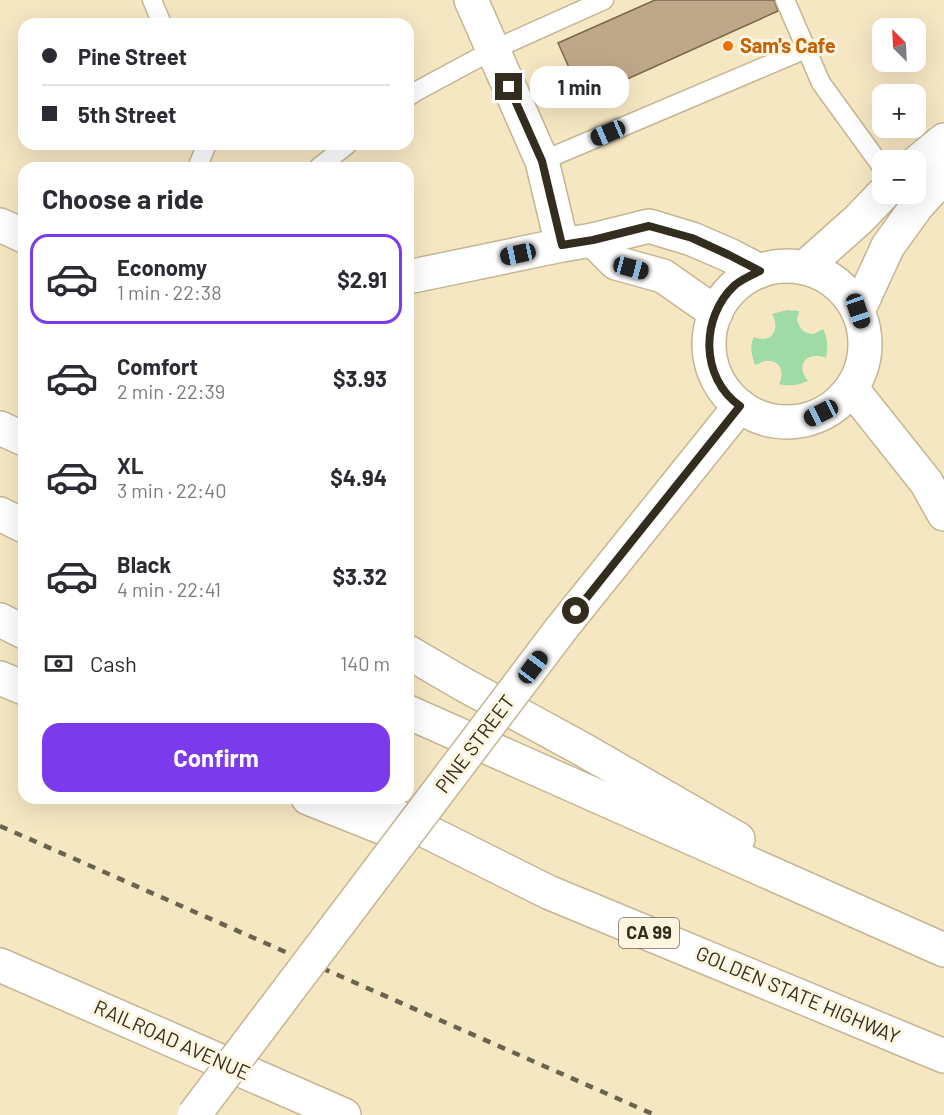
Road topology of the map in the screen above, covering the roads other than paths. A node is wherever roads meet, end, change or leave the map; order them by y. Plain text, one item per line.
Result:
1 (152, 0) edge
2 (471, 0) edge
3 (604, 0) edge
4 (785, 0) edge
5 (160, 18) edge
6 (806, 49) junction
7 (493, 50) junction
8 (414, 93) edge
9 (944, 140) edge
10 (340, 150) edge
11 (872, 153) edge
12 (926, 155) edge
13 (542, 161) junction
14 (326, 162) edge
15 (944, 176) edge
16 (873, 204) edge
17 (0, 225) edge
18 (18, 233) edge
19 (577, 243) junction
20 (804, 268) junction
21 (760, 271) junction
22 (414, 276) edge
23 (858, 311) junction
24 (716, 313) junction
25 (852, 389) junction
26 (740, 406) junction
27 (0, 428) edge
28 (18, 436) edge
29 (0, 514) edge
30 (944, 514) edge
31 (18, 523) edge
32 (0, 620) edge
33 (18, 629) edge
34 (414, 656) edge
35 (0, 678) edge
36 (18, 686) edge
37 (414, 715) edge
38 (323, 804) edge
39 (372, 804) edge
40 (548, 892) junction
41 (887, 925) junction
42 (944, 950) edge
43 (0, 965) edge
44 (944, 1056) edge
45 (194, 1115) edge
46 (344, 1115) edge

1 - 5 lane
2 - 7 main road
3 - 7 lane
4 - 6 lane
6 - 11 lane
6 - 13 lane
7 - 8 lane
7 - 13 main road
9 - 12 main road
10 - 14 lane
13 - 19 main road
15 - 23 main road
16 - 20 main road
17 - 18 main road
19 - 21 main road
19 - 22 main road
19 - 24 main road
20 - 21 main road
20 - 23 main road
21 - 24 main road
23 - 25 main road
24 - 26 main road
25 - 26 main road
25 - 30 main road
26 - 45 main road, PINE STREET, bridge
27 - 28 main road
29 - 31 main road
32 - 33 main road
34 - 41 main road
35 - 36 main road
37 - 41 main road
38 - 40 main road
39 - 40 main road, GOLDEN STATE HIGHWAY / CA 99
40 - 44 main road, GOLDEN STATE HIGHWAY / CA 99
41 - 42 main road
43 - 46 main road, RAILROAD AVENUE

